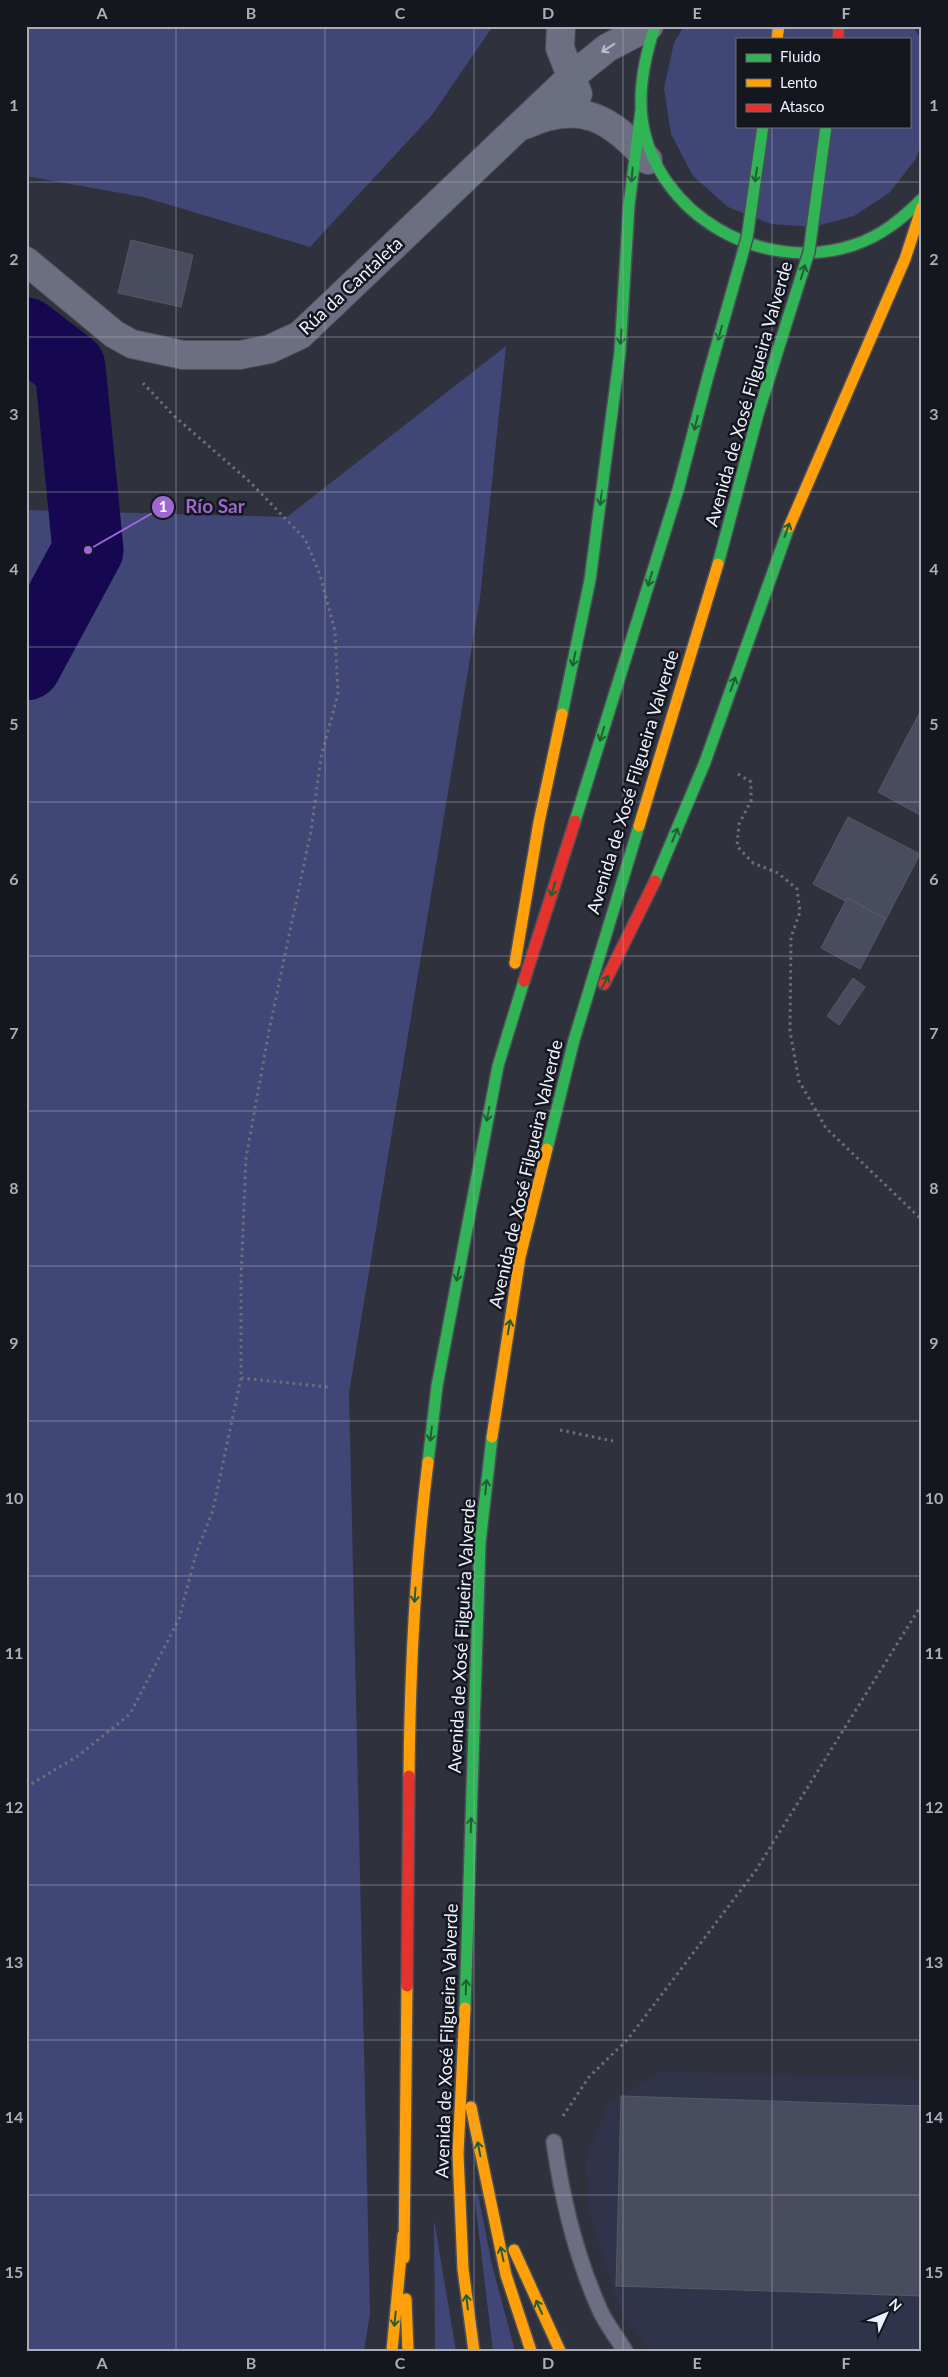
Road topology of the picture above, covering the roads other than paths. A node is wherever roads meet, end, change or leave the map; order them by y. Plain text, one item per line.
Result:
1 (561, 26) edge
2 (649, 26) edge
3 (655, 26) edge
4 (571, 77) junction
5 (641, 110) junction
6 (587, 114) junction
7 (763, 128) edge
8 (826, 128) edge
9 (517, 129) junction
10 (635, 145) junction
11 (666, 182) junction
12 (922, 199) edge
13 (922, 207) edge
14 (882, 233) junction
15 (917, 242) edge
16 (26, 262) edge
17 (574, 1040) junction
18 (498, 1066) junction
19 (464, 2036) junction
20 (554, 2142) road end
21 (489, 2196) junction
22 (404, 2235) junction
23 (392, 2351) edge
24 (408, 2351) edge
25 (474, 2351) edge
26 (531, 2351) edge
27 (560, 2351) edge
28 (625, 2351) edge

1 - 4 street
2 -> 4 street, Rúa da Cantaleta
3 - 5 main road
4 - 6 street
4 - 9 street, Rúa da Cantaleta
5 - 10 main road
5 - 11 main road
6 - 9 street, Rúa da Cantaleta
6 - 10 street, Rúa da Cantaleta
7 -> 18 main road, bridge
17 -> 8 main road, Avenida de Xosé Filgueira Valverde, bridge
9 - 16 street, Rúa da Cantaleta
10 - 11 street, Rúa da Cantaleta
10 -> 18 main road
11 - 14 main road
12 - 14 main road
13 - 15 main road
14 - 15 main road
17 -> 15 main road
19 -> 17 main road, Avenida de Xosé Filgueira Valverde
18 -> 22 main road
21 -> 19 main road
25 -> 19 main road, Avenida de Xosé Filgueira Valverde
20 - 28 lane
26 -> 21 main road
27 -> 21 main road
22 -> 23 main road
22 - 24 main road

